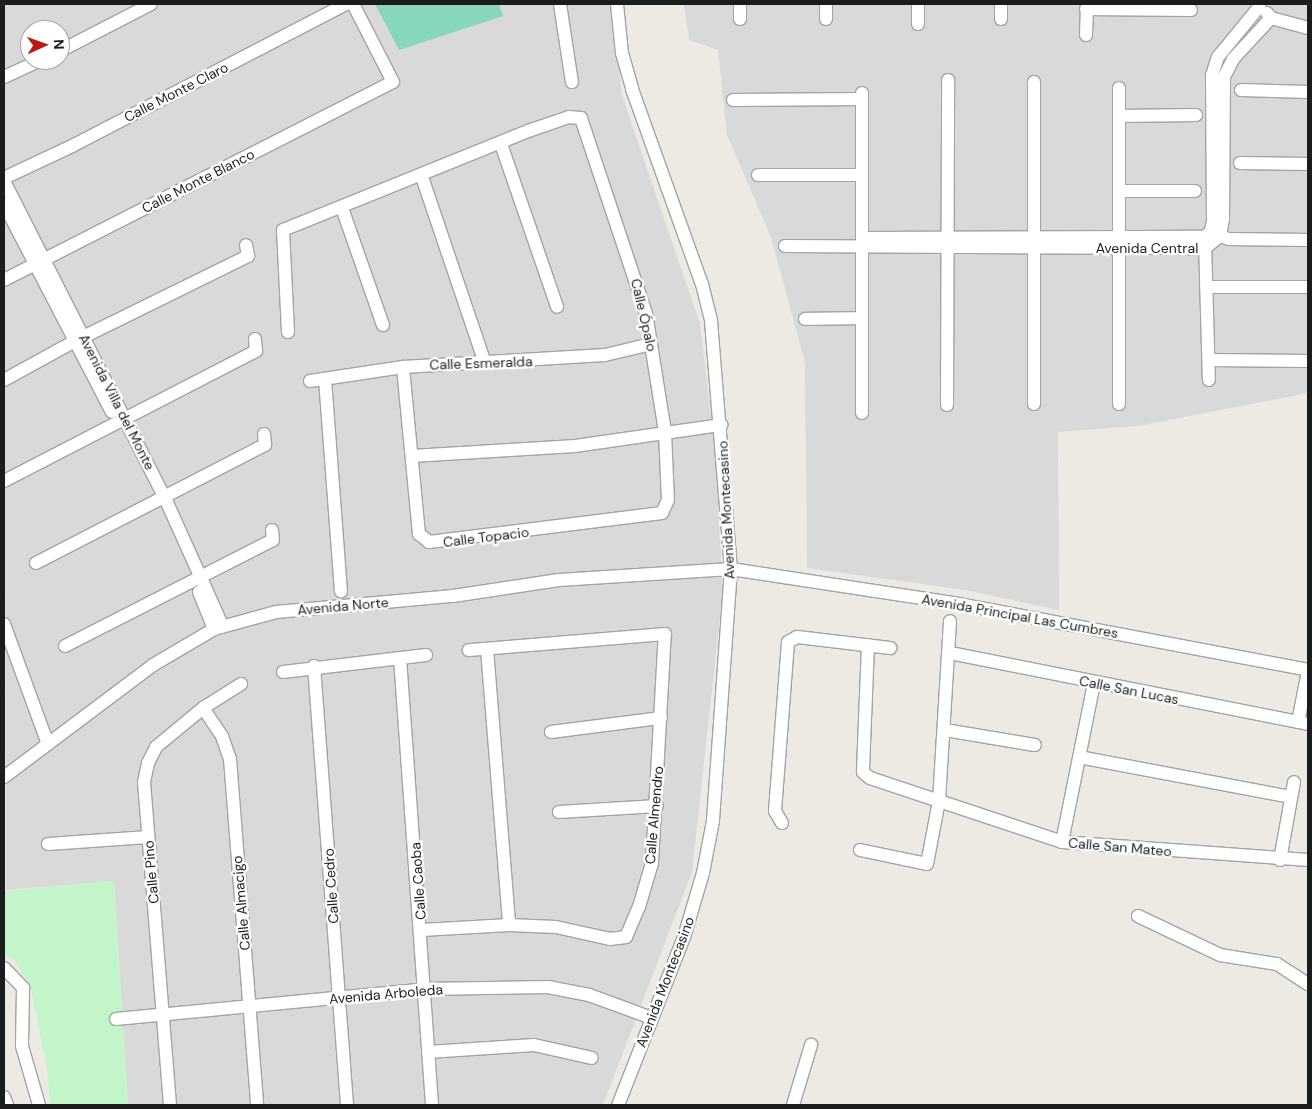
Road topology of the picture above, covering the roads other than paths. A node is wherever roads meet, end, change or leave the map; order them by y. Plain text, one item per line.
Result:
1 (151, 4) edge
2 (346, 4) edge
3 (353, 4) edge
4 (560, 4) edge
5 (617, 4) edge
6 (740, 4) edge
7 (826, 4) edge
8 (918, 4) edge
9 (1001, 4) edge
10 (1257, 5) edge
11 (1087, 6) edge
12 (1191, 10) dead end
13 (1271, 18) junction
14 (740, 19) dead end
15 (826, 19) dead end
16 (1001, 19) dead end
17 (918, 24) dead end
18 (1308, 28) edge
19 (1086, 35) dead end
20 (70, 46) edge
21 (20, 70) edge
22 (4, 78) edge
23 (948, 80) dead end
24 (572, 82) dead end
25 (1034, 82) dead end
26 (1119, 88) dead end
27 (1241, 90) dead end
28 (1308, 92) edge
29 (733, 100) dead end
30 (1196, 115) dead end
31 (1119, 116) junction
32 (1217, 122) junction
33 (500, 144) junction
34 (1240, 162) dead end
35 (1308, 164) edge
36 (758, 174) dead end
37 (862, 175) junction
38 (422, 177) junction
39 (4, 180) edge
40 (1120, 191) junction
41 (1195, 191) dead end
42 (4, 204) edge
43 (342, 208) junction
44 (1210, 238) junction
45 (1308, 240) edge
46 (863, 242) junction
47 (948, 242) junction
48 (1034, 243) junction
49 (1120, 243) junction
50 (246, 245) dead end
51 (784, 246) dead end
52 (39, 261) junction
53 (4, 280) edge
54 (1206, 287) junction
55 (1308, 287) edge
56 (557, 307) dead end
57 (862, 318) junction
58 (805, 319) dead end
59 (383, 325) dead end
60 (288, 332) dead end
61 (79, 339) junction
62 (255, 340) dead end
63 (651, 344) junction
64 (1210, 360) junction
65 (1308, 361) edge
66 (485, 363) junction
67 (403, 367) junction
68 (325, 379) junction
69 (4, 380) edge
70 (1209, 380) dead end
71 (310, 381) dead end
72 (1034, 404) dead end
73 (1119, 404) dead end
74 (947, 406) dead end
75 (862, 413) dead end
76 (121, 420) junction
77 (721, 426) junction
78 (664, 432) junction
79 (264, 434) dead end
80 (412, 456) junction
81 (4, 481) edge
82 (162, 500) junction
83 (662, 512) joint
84 (272, 530) dead end
85 (36, 564) dead end
86 (731, 569) junction
87 (198, 578) junction
88 (341, 591) dead end
89 (950, 621) dead end
90 (4, 624) edge
91 (219, 628) junction
92 (868, 645) junction
93 (65, 646) dead end
94 (890, 648) dead end
95 (487, 649) junction
96 (468, 650) dead end
97 (950, 653) junction
98 (426, 655) dead end
99 (400, 658) junction
100 (314, 666) junction
101 (1308, 670) edge
102 (283, 672) dead end
103 (241, 684) dead end
104 (1094, 684) junction
105 (202, 708) junction
106 (661, 718) junction
107 (1303, 723) edge
108 (945, 730) junction
109 (552, 732) dead end
110 (48, 744) junction
111 (1034, 745) dead end
112 (1079, 757) junction
113 (4, 777) edge
114 (1294, 782) dead end
115 (1290, 797) junction
116 (939, 801) junction
117 (657, 806) junction
118 (559, 812) dead end
119 (782, 823) dead end
120 (148, 837) junction
121 (1062, 842) junction
122 (48, 844) dead end
123 (860, 850) dead end
124 (1280, 860) junction
125 (1308, 860) edge
126 (1138, 916) dead end
127 (509, 925) junction
128 (422, 930) junction
129 (4, 968) edge
130 (1308, 984) edge
131 (426, 989) junction
132 (339, 998) junction
133 (249, 1007) junction
134 (162, 1014) junction
135 (652, 1018) junction
136 (116, 1019) dead end
137 (811, 1045) dead end
138 (428, 1052) junction
139 (592, 1058) dead end
140 (4, 1097) edge
141 (7, 1105) edge
142 (39, 1105) edge
143 (170, 1105) edge
144 (257, 1105) edge
145 (347, 1105) edge
146 (432, 1105) edge
147 (618, 1105) edge
148 (793, 1105) edge

1 - 20 street
2 - 39 street, Calle Monte Claro
3 - 52 street, Calle Monte Blanco
4 - 24 street
5 - 77 street, Avenida Montecasino
6 - 14 street
7 - 15 street
8 - 17 street
9 - 16 street
10 - 13 street
10 - 32 street, Avenida Central
11 - 12 street
11 - 19 street
13 - 18 street
13 - 32 street, Avenida Central
21 - 22 street
23 - 47 street
25 - 48 street
26 - 31 street
27 - 28 street
29 - 37 street
30 - 31 street
31 - 40 street
32 - 44 street, Avenida Central
33 - 38 street
33 - 56 street
33 - 63 street, Calle Ópalo
34 - 35 street
36 - 37 street
37 - 46 street
38 - 43 street
38 - 66 street
39 - 52 street, Avenida Villa del Monte
40 - 41 street
40 - 49 street
42 - 52 street, Avenida Villa del Monte
43 - 59 street
43 - 60 street
44 - 45 street
44 - 49 street, Avenida Central
44 - 54 street
46 - 47 street, Avenida Central
46 - 51 street, Avenida Central
46 - 57 street
47 - 48 street, Avenida Central
47 - 74 street
48 - 49 street, Avenida Central
48 - 72 street
49 - 73 street
50 - 61 street
52 - 53 street, Calle Monte Blanco
52 - 61 street, Avenida Villa del Monte
54 - 55 street
54 - 64 street
57 - 58 street
57 - 75 street
61 - 69 street
61 - 76 street, Avenida Villa del Monte
62 - 76 street
63 - 66 street, Calle Esmeralda
63 - 78 street, Calle Ópalo
64 - 65 street
64 - 70 street
66 - 67 street, Calle Esmeralda
67 - 68 street, Calle Esmeralda
67 - 80 street, Calle Topacio
68 - 71 street, Calle Esmeralda
68 - 88 street
76 - 81 street
76 - 82 street, Avenida Villa del Monte
77 - 78 street
77 - 86 street, Avenida Montecasino
78 - 80 street
78 - 83 street, Calle Ópalo
79 - 82 street
80 - 83 street, Calle Topacio
82 - 85 street
82 - 87 street, Avenida Villa del Monte
84 - 87 street
86 - 91 street, Avenida Norte
86 - 101 street, Avenida Principal Las Cumbres
86 - 135 street, Avenida Montecasino
87 - 91 street, Avenida Villa del Monte
87 - 93 street
89 - 97 street
90 - 110 street
91 - 110 street, Avenida Norte
92 - 94 street
92 - 116 street, Calle San Mateo
92 - 119 street
95 - 96 street
95 - 106 street, Calle Almendro
95 - 127 street
97 - 104 street, Calle San Lucas
97 - 108 street
98 - 99 street
99 - 100 street
99 - 128 street, Calle Caoba
100 - 102 street
100 - 132 street, Calle Cedro
101 - 107 street
103 - 105 street, Calle Pino
104 - 107 street, Calle San Lucas
104 - 112 street
105 - 120 street, Calle Pino
105 - 133 street, Calle Almacigo
106 - 109 street
106 - 117 street, Calle Almendro
108 - 111 street
108 - 116 street
110 - 113 street, Avenida Norte
112 - 115 street
112 - 121 street
114 - 115 street
115 - 124 street
116 - 121 street, Calle San Mateo
116 - 123 street
117 - 118 street
117 - 127 street, Calle Almendro
120 - 122 street
120 - 134 street, Calle Pino
121 - 124 street, Calle San Mateo
124 - 125 street, Calle San Mateo
126 - 130 street
127 - 128 street, Calle Almendro
128 - 131 street, Calle Caoba
129 - 142 street
131 - 132 street, Avenida Arboleda
131 - 135 street, Avenida Arboleda
131 - 138 street, Calle Caoba
132 - 133 street, Avenida Arboleda
132 - 145 street, Calle Cedro
133 - 134 street, Avenida Arboleda
133 - 144 street, Calle Almacigo
134 - 136 street, Avenida Arboleda
134 - 143 street, Calle Pino
135 - 147 street, Avenida Montecasino
137 - 148 street
138 - 139 street
138 - 146 street, Calle Caoba
140 - 141 street

